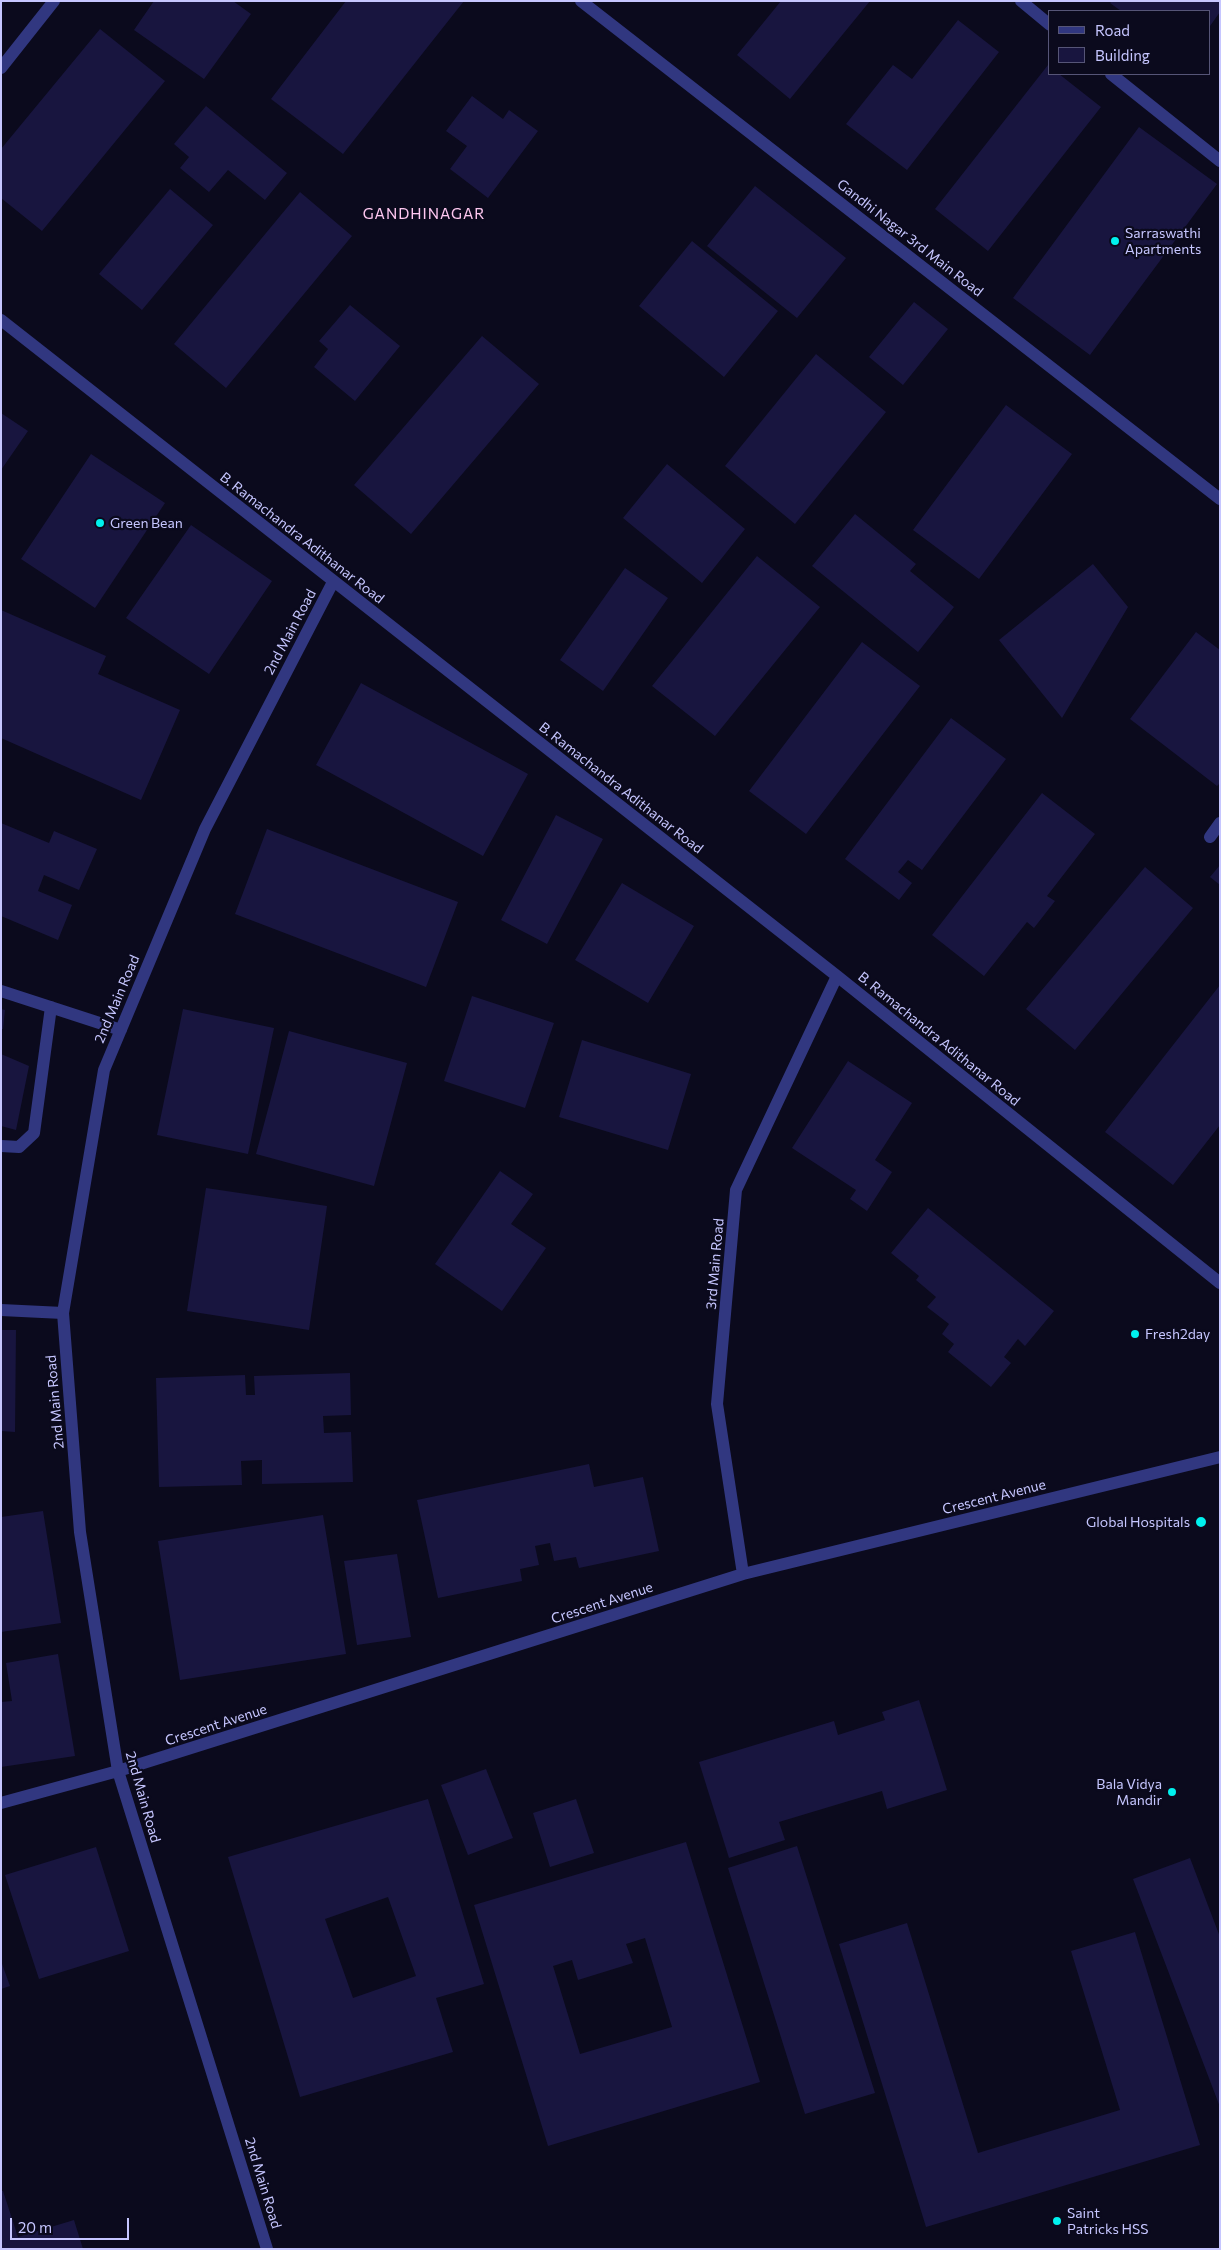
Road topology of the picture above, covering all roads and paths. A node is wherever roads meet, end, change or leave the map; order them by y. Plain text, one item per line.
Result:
1 (54, 1) edge
2 (581, 1) edge
3 (1020, 1) edge
4 (1048, 23) edge
5 (1, 68) edge
6 (1112, 75) edge
7 (1220, 161) edge
8 (1, 320) edge
9 (1220, 499) edge
10 (333, 582) junction
11 (1220, 823) edge
12 (1210, 836) dead end
13 (837, 976) junction
14 (1, 991) edge
15 (51, 1007) junction
16 (121, 1030) junction
17 (1, 1146) edge
18 (1220, 1283) edge
19 (1, 1310) edge
20 (63, 1313) junction
21 (1220, 1457) edge
22 (743, 1574) junction
23 (118, 1772) junction
24 (1, 1803) edge
25 (268, 2249) edge

1 - 5 street
2 - 9 street, Gandhi Nagar 3rd Main Road
3 - 4 street
6 - 7 street
8 - 10 street, B. Ramachandra Adithanar Road
10 - 13 street, B. Ramachandra Adithanar Road
10 - 16 street, 2nd Main Road
11 - 12 street
13 - 18 street, B. Ramachandra Adithanar Road
13 - 22 street, 3rd Main Road
14 - 15 street
15 - 16 street
15 - 17 street
16 - 20 street, 2nd Main Road
19 - 20 street
20 - 23 street, 2nd Main Road
21 - 22 street, Crescent Avenue
22 - 23 street, Crescent Avenue
23 - 24 street, Crescent Avenue
23 - 25 street, 2nd Main Road

